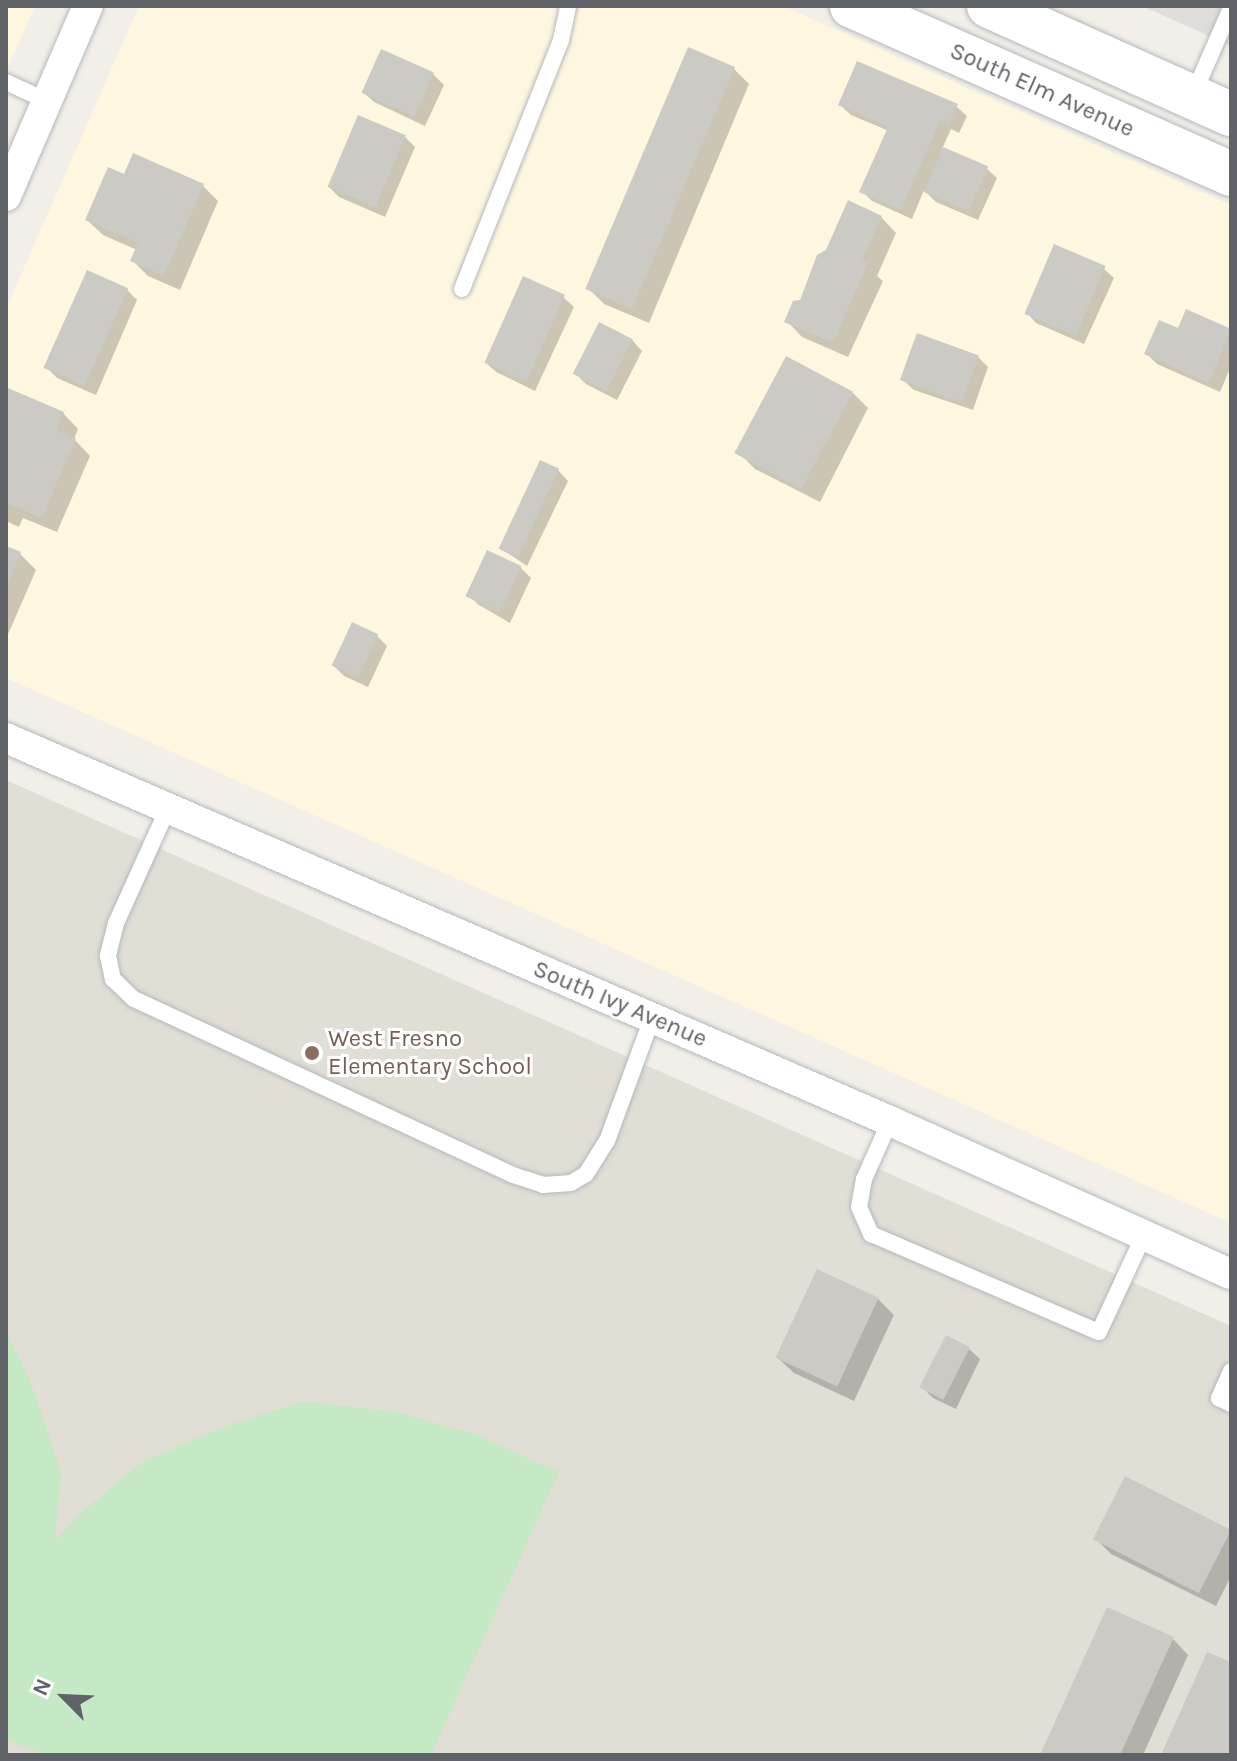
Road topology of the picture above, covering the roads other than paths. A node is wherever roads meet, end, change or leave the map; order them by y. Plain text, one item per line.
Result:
1 (88, 6) edge
2 (568, 6) edge
3 (852, 6) edge
4 (989, 6) edge
5 (1231, 8) edge
6 (6, 82) edge
7 (1192, 96) junction
8 (47, 101) junction
9 (1231, 114) edge
10 (1231, 174) edge
11 (10, 176) edge
12 (462, 289) dead end
13 (6, 738) edge
14 (168, 808) junction
15 (652, 1018) junction
16 (890, 1121) junction
17 (1144, 1235) junction
18 (1231, 1274) edge
19 (1231, 1371) edge
20 (1231, 1404) edge

1 - 8 street
2 - 12 lane
3 - 10 main road, South Elm Avenue
4 - 7 main road
5 - 7 lane
6 - 8 lane
7 - 9 main road
8 - 11 street
13 - 14 street, South Ivy Avenue
14 - 15 street, South Ivy Avenue
14 - 15 lane
15 - 16 street, South Ivy Avenue
16 - 17 street, South Ivy Avenue
16 - 17 lane
17 - 18 street, South Ivy Avenue
19 - 20 lane

